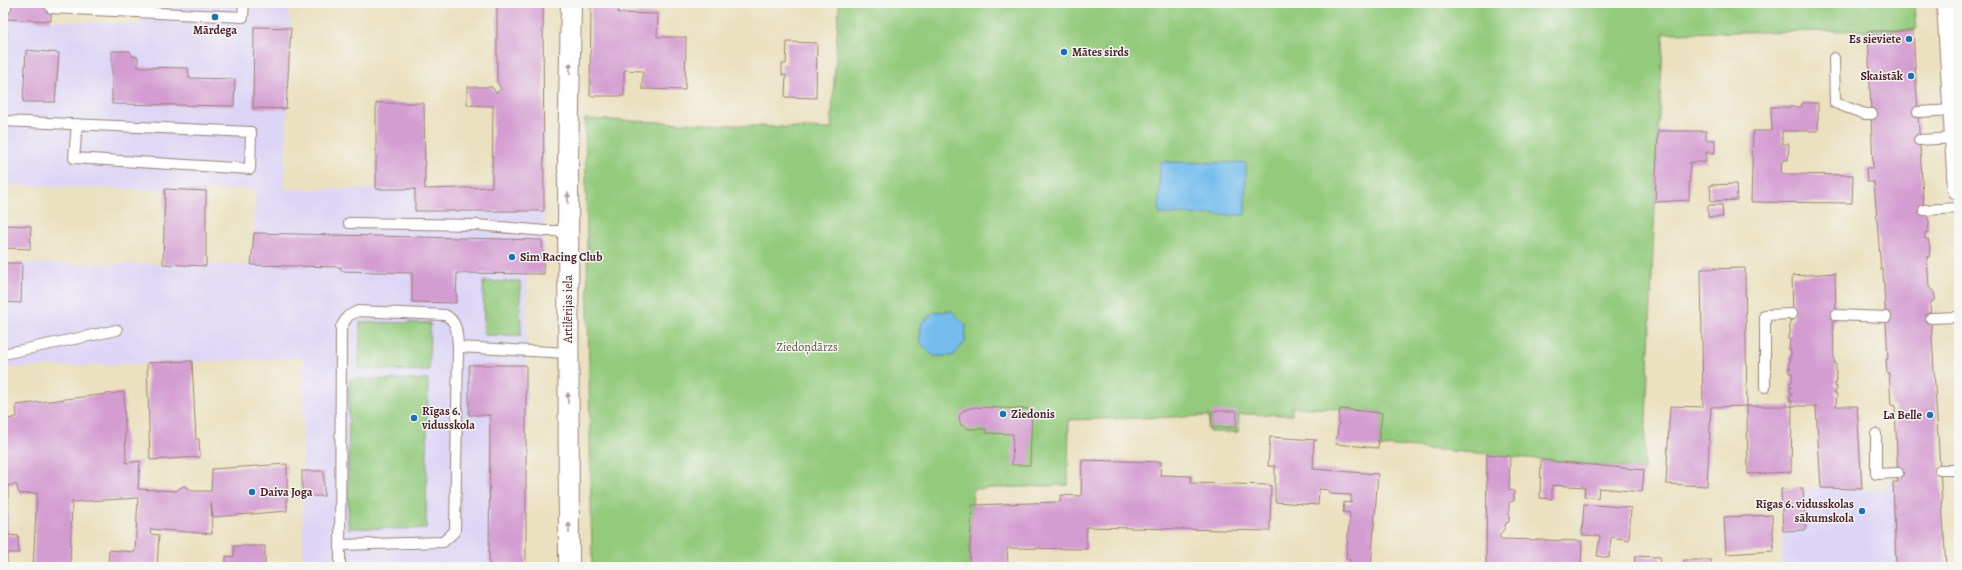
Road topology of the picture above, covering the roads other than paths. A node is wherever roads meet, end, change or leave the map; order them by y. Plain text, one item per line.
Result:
1 (244, 3) edge
2 (571, 3) edge
3 (1948, 3) edge
4 (82, 6) edge
5 (51, 8) dead end
6 (1955, 55) edge
7 (1834, 58) dead end
8 (1918, 112) dead end
9 (1872, 114) dead end
10 (3, 121) edge
11 (77, 124) junction
12 (1957, 130) edge
13 (1919, 140) dead end
14 (1959, 189) edge
15 (1959, 208) edge
16 (1924, 210) dead end
17 (349, 224) dead end
18 (568, 231) junction
19 (1792, 314) dead end
20 (1836, 315) dead end
21 (1886, 317) dead end
22 (1959, 317) edge
23 (1931, 318) dead end
24 (117, 330) dead end
25 (458, 347) junction
26 (568, 353) junction
27 (3, 354) edge
28 (1765, 387) dead end
29 (1876, 434) dead end
30 (1940, 470) dead end
31 (1959, 470) edge
32 (1898, 473) dead end
33 (340, 545) junction
34 (340, 567) edge
35 (569, 567) edge

1 - 4 lane
18 -> 2 street, Artilērijas iela
3 - 6 street
4 - 5 lane
6 - 12 street
7 - 9 lane
8 - 12 lane
10 - 11 lane
11 - 11 lane
12 - 13 lane
12 - 14 street
15 - 16 lane
17 - 18 lane
18 - 26 street, Artilērijas iela
19 - 28 lane
20 - 21 lane
22 - 23 lane
24 - 27 lane
25 - 26 lane
25 - 33 lane
25 - 33 lane
35 -> 26 street, Artilērijas iela
29 - 32 lane
30 - 31 lane
33 - 34 lane

